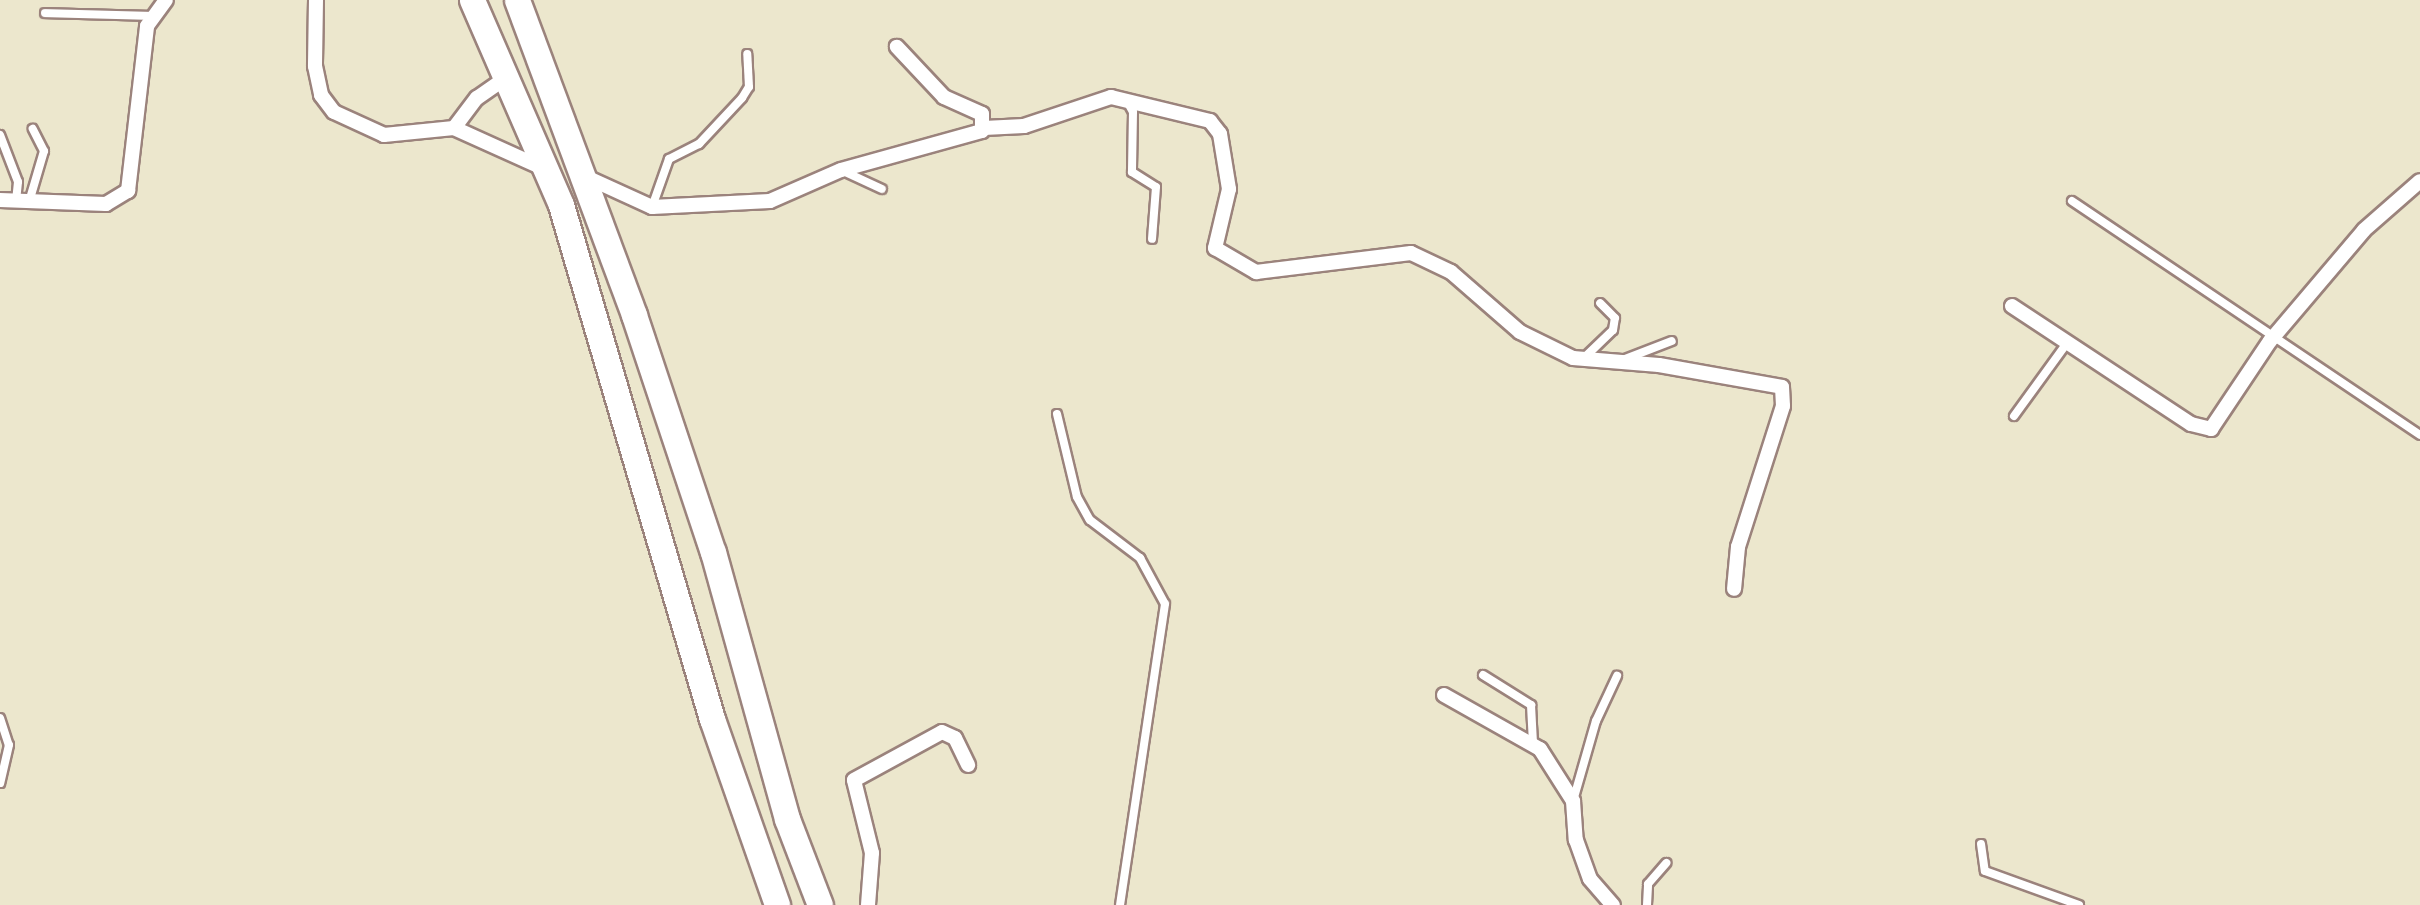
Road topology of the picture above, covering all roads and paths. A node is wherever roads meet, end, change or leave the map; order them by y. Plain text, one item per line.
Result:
1 (166, 0) edge
2 (316, 0) edge
3 (472, 0) edge
4 (517, 0) edge
5 (45, 13) dead end
6 (150, 16) junction
7 (897, 47) dead end
8 (747, 54) dead end
9 (506, 78) dead end
10 (1120, 98) junction
11 (454, 128) junction
12 (984, 128) junction
13 (33, 130) dead end
14 (0, 135) edge
15 (546, 169) dead end
16 (841, 170) junction
17 (584, 176) dead end
18 (2420, 182) edge
19 (882, 189) dead end
20 (0, 200) edge
21 (23, 201) junction
22 (2072, 202) dead end
23 (652, 207) junction
24 (1152, 239) dead end
25 (1600, 303) dead end
26 (2012, 306) dead end
27 (1672, 340) dead end
28 (2270, 340) junction
29 (2067, 343) junction
30 (1583, 359) junction
31 (1616, 362) junction
32 (1057, 414) dead end
33 (2014, 416) dead end
34 (2420, 435) edge
35 (1734, 589) dead end
36 (1483, 675) dead end
37 (1616, 676) dead end
38 (1444, 695) dead end
39 (0, 718) edge
40 (1533, 742) junction
41 (968, 765) dead end
42 (0, 782) edge
43 (1574, 801) junction
44 (1981, 844) dead end
45 (1666, 863) dead end
46 (777, 905) edge
47 (820, 905) edge
48 (868, 905) edge
49 (1120, 905) edge
50 (1613, 905) edge
51 (1647, 905) edge
52 (2080, 905) edge

1 - 6 street
2 - 11 street
3 - 46 highway
4 - 47 highway
5 - 6 lane
6 - 21 street
7 - 12 street
8 - 23 lane
9 - 11 street
10 - 12 street
10 - 24 lane
10 - 30 street
11 - 15 street
12 - 16 street
13 - 21 lane
14 - 21 lane
16 - 19 lane
16 - 23 street
17 - 23 street
18 - 28 street
20 - 21 street
22 - 28 lane
25 - 30 lane
26 - 29 street
27 - 31 lane
28 - 29 street
28 - 34 lane
29 - 33 lane
30 - 31 street
31 - 35 street
32 - 49 lane
36 - 40 lane
37 - 43 lane
38 - 40 street
39 - 42 lane
40 - 43 street
41 - 48 street
43 - 50 street
44 - 52 lane
45 - 51 lane

